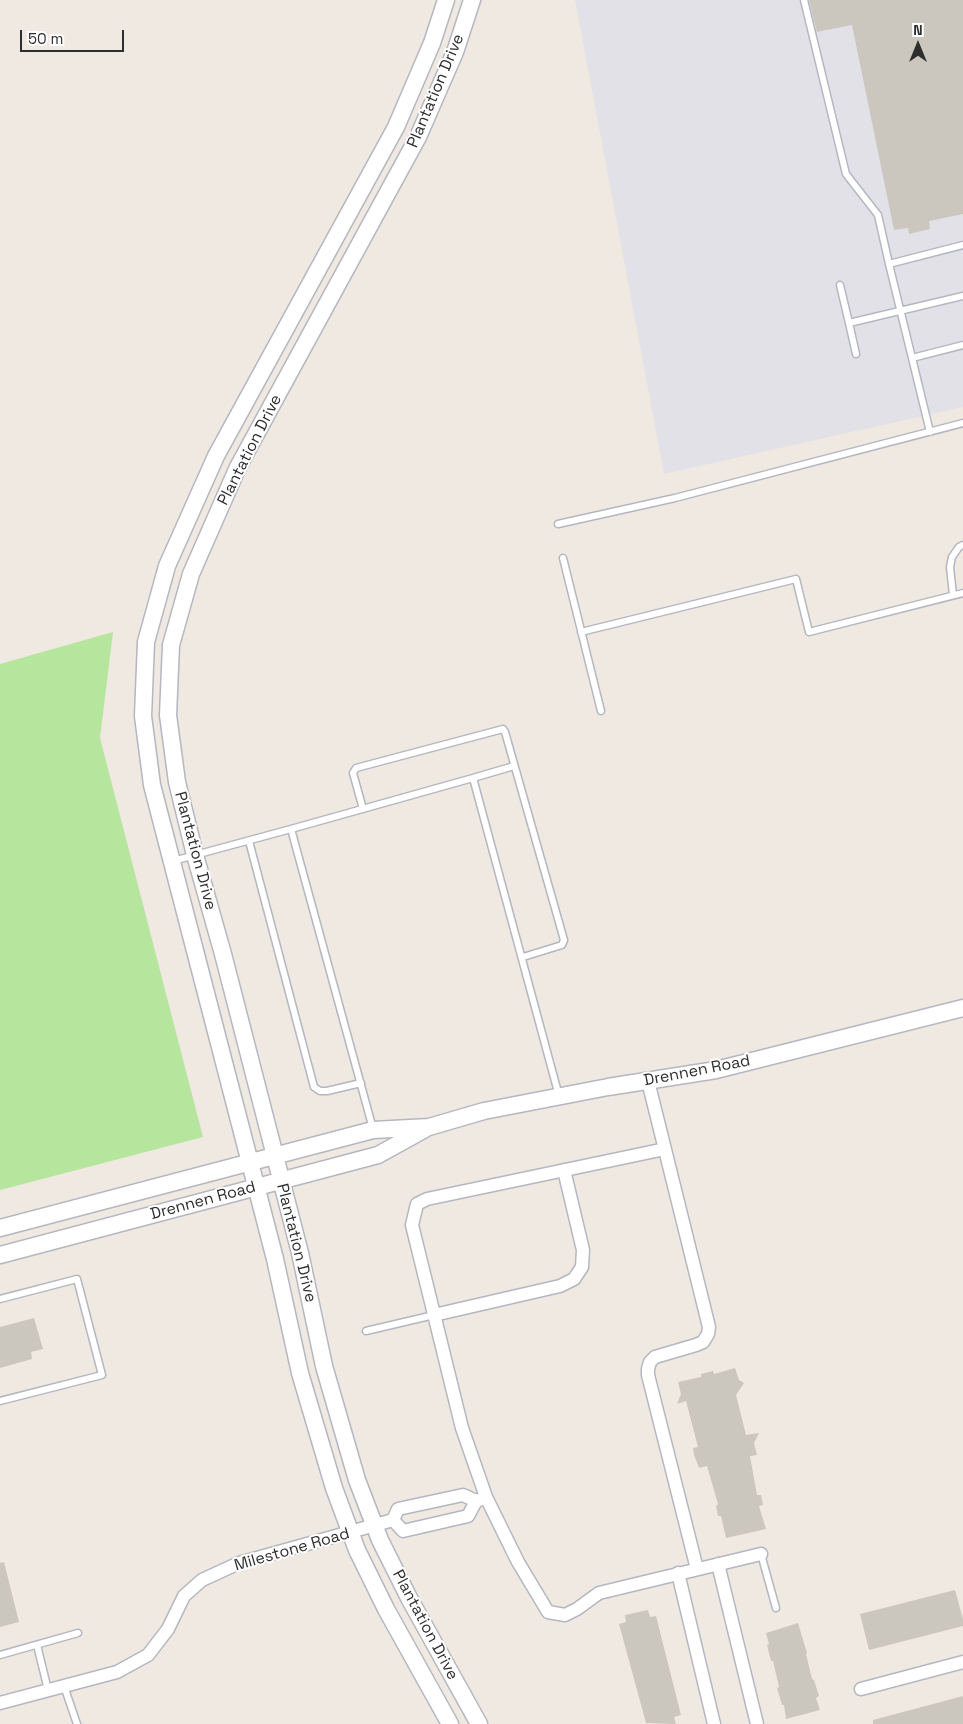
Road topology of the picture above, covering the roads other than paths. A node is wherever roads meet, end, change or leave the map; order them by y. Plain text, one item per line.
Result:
1 (446, 0) edge
2 (472, 0) edge
3 (804, 0) edge
4 (963, 245) edge
5 (889, 264) junction
6 (840, 285) dead end
7 (963, 296) edge
8 (900, 311) junction
9 (849, 323) junction
10 (963, 345) edge
11 (856, 354) dead end
12 (912, 358) junction
13 (963, 423) edge
14 (930, 432) junction
15 (558, 524) dead end
16 (963, 546) edge
17 (563, 558) dead end
18 (963, 592) edge
19 (953, 595) junction
20 (151, 624) junction
21 (176, 628) junction
22 (581, 632) junction
23 (601, 711) dead end
24 (514, 766) junction
25 (473, 778) junction
26 (363, 809) junction
27 (291, 829) junction
28 (249, 841) junction
29 (195, 855) junction
30 (173, 861) junction
31 (523, 957) junction
32 (963, 1009) edge
33 (648, 1081) junction
34 (361, 1083) junction
35 (560, 1097) junction
36 (429, 1127) junction
37 (373, 1130) junction
38 (665, 1149) junction
39 (275, 1156) junction
40 (251, 1162) junction
41 (564, 1170) junction
42 (281, 1181) junction
43 (257, 1187) junction
44 (0, 1228) edge
45 (0, 1255) edge
46 (0, 1300) edge
47 (434, 1315) junction
48 (366, 1331) dead end
49 (0, 1401) edge
50 (481, 1499) junction
51 (433, 1502) junction
52 (393, 1520) junction
53 (438, 1523) junction
54 (374, 1524) junction
55 (350, 1533) junction
56 (761, 1554) joint
57 (718, 1564) junction
58 (697, 1569) junction
59 (678, 1574) junction
60 (776, 1608) dead end
61 (78, 1633) dead end
62 (37, 1645) junction
63 (0, 1655) edge
64 (963, 1662) edge
65 (64, 1686) junction
66 (861, 1689) dead end
67 (48, 1690) junction
68 (0, 1703) edge
69 (77, 1724) edge
70 (450, 1724) edge
71 (479, 1724) edge
72 (714, 1724) edge
73 (756, 1724) edge

1 - 20 street, Plantation Drive
2 - 21 street, Plantation Drive
3 - 5 lane
4 - 5 lane
5 - 8 lane
6 - 9 lane
7 - 8 lane
8 - 9 lane
8 - 12 lane
9 - 11 lane
10 - 12 lane
12 - 14 lane
13 - 14 lane
14 - 15 lane
16 - 19 lane
17 - 22 lane
18 - 19 lane
19 - 22 lane
20 - 21 street
20 - 30 street, Plantation Drive
21 - 29 street, Plantation Drive
22 - 23 lane
24 - 25 lane
24 - 26 lane
24 - 31 lane
25 - 26 lane
25 - 31 lane
26 - 27 lane
27 - 28 lane
27 - 34 lane
28 - 29 lane
28 - 34 lane
29 - 30 lane
29 - 39 street, Plantation Drive
30 - 40 street, Plantation Drive
31 - 35 lane
32 - 33 street, Drennen Road
33 - 35 street, Drennen Road
33 - 38 street
34 - 37 lane
35 - 36 street, Drennen Road
36 - 37 street, Drennen Road
36 - 42 street, Drennen Road
37 - 39 street, Drennen Road
38 - 41 street
38 - 58 street
39 - 40 street, Drennen Road
39 - 42 street, Plantation Drive
40 - 43 street, Plantation Drive
40 - 44 street, Drennen Road
41 - 47 street
41 - 47 street
42 - 43 street, Drennen Road
42 - 54 street, Plantation Drive
43 - 45 street, Drennen Road
43 - 55 street, Plantation Drive
46 - 49 lane
47 - 48 lane
47 - 50 street
50 - 51 street, Milestone Road
50 - 53 street
50 - 59 street
51 - 52 street, Milestone Road
51 - 53 street
52 - 53 street
52 - 54 street, Milestone Road
54 - 55 street, Milestone Road
54 - 71 street, Plantation Drive
55 - 65 street, Milestone Road
55 - 70 street, Plantation Drive
56 - 57 street
56 - 60 lane
57 - 58 street
57 - 73 street
58 - 59 street
59 - 72 street
61 - 62 lane
62 - 63 lane
62 - 67 lane
64 - 66 street
65 - 67 street, Milestone Road
65 - 69 lane
67 - 68 street, Milestone Road

